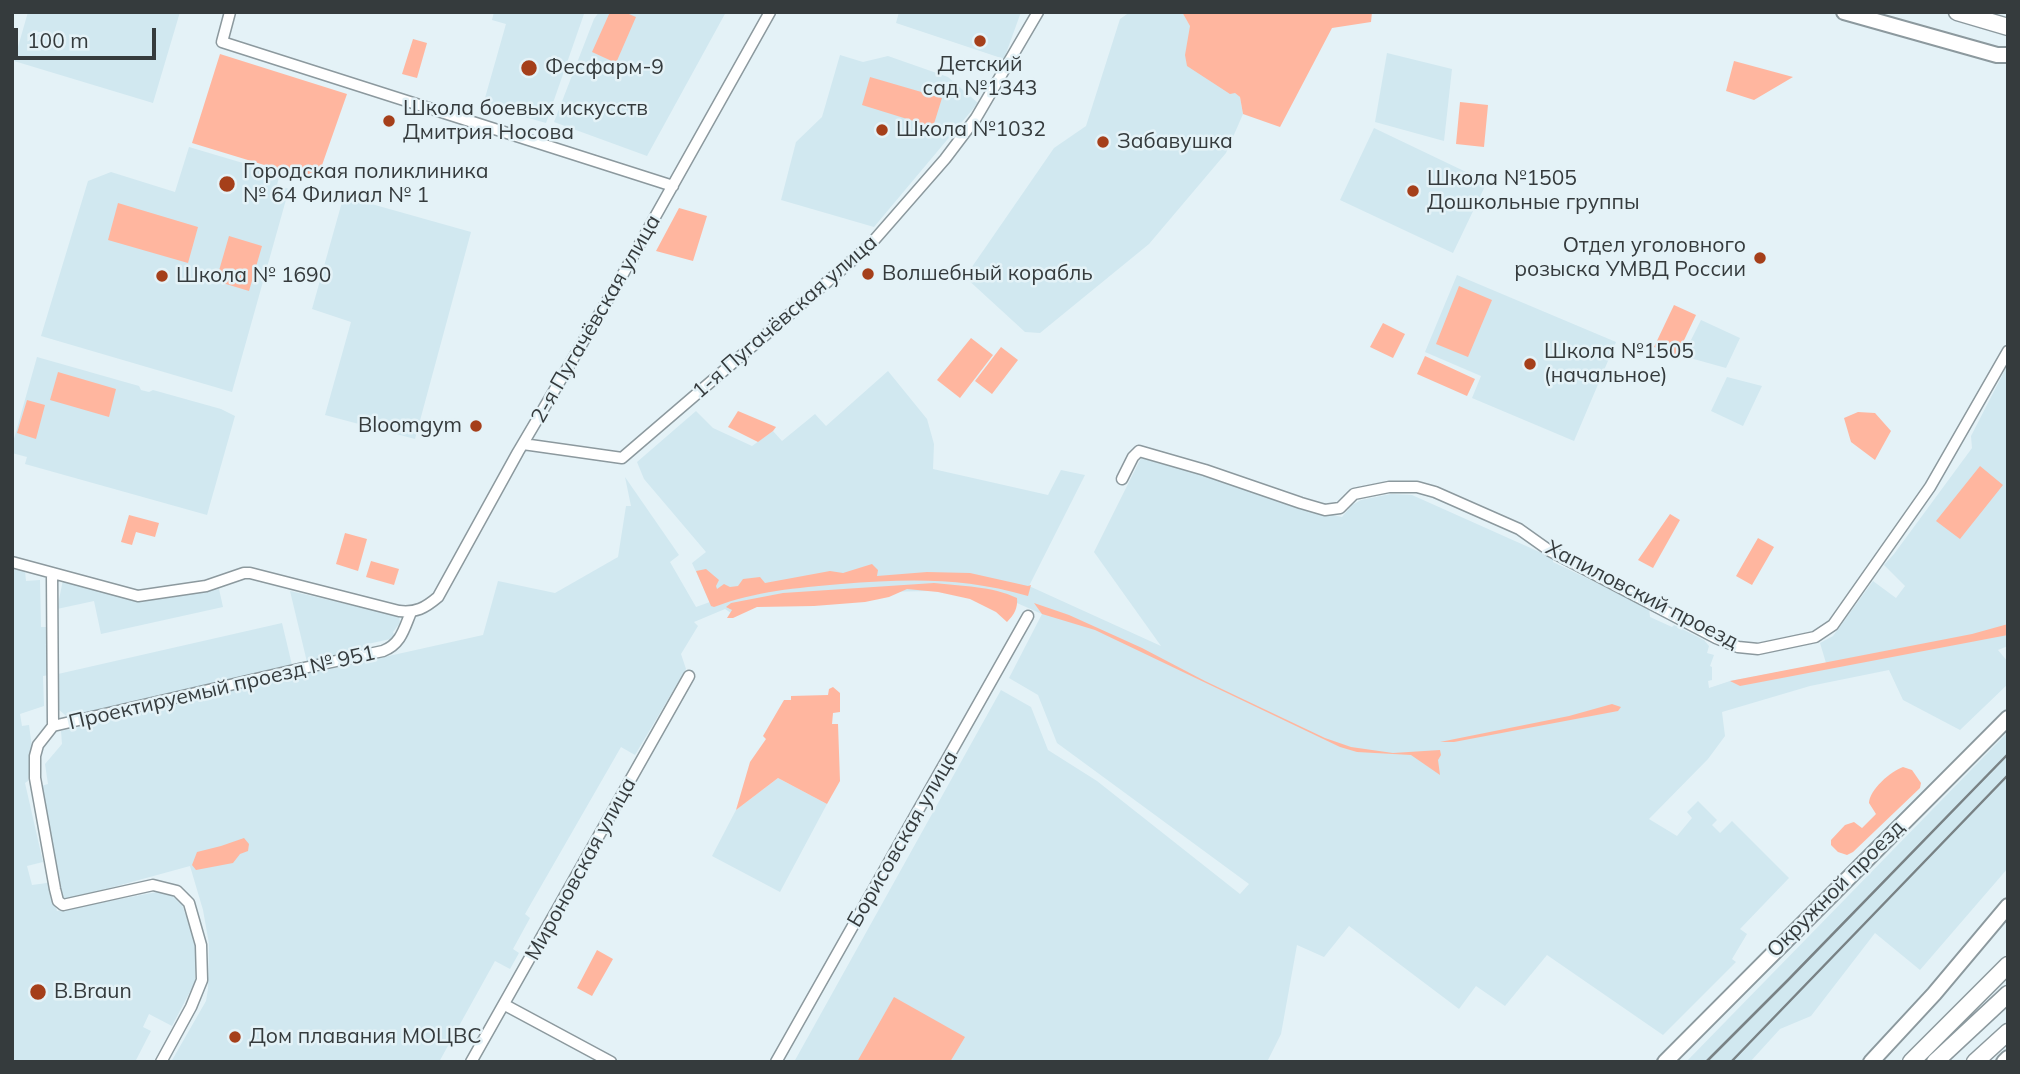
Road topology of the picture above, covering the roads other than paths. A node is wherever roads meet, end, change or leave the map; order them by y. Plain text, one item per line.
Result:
1 (230, 12) edge
2 (770, 12) edge
3 (1038, 12) edge
4 (1844, 12) edge
5 (1957, 12) edge
6 (2008, 27) edge
7 (2004, 57) edge
8 (673, 186) junction
9 (2008, 351) edge
10 (523, 444) junction
11 (1122, 479) dead end
12 (12, 562) edge
13 (52, 573) junction
14 (411, 612) junction
15 (1028, 616) dead end
16 (689, 676) dead end
17 (2008, 718) edge
18 (53, 726) junction
19 (2008, 906) edge
20 (2008, 912) edge
21 (1990, 929) junction
22 (2008, 965) edge
23 (2008, 994) edge
24 (505, 1004) junction
25 (2008, 1031) edge
26 (2008, 1058) edge
27 (161, 1062) edge
28 (471, 1062) edge
29 (611, 1062) edge
30 (776, 1062) edge
31 (1665, 1062) edge
32 (1871, 1062) edge
33 (1911, 1062) edge
34 (1935, 1062) edge
35 (1975, 1062) edge
36 (2004, 1062) edge

1 - 8 street
2 - 8 street, 2-я Пугачёвская улица
3 - 10 street, 1-я Пугачёвская улица
4 - 7 street
5 - 6 main road
8 - 10 street, 2-я Пугачёвская улица
9 - 11 street, Хапиловский проезд
10 - 14 street, 2-я Пугачёвская улица
12 - 13 street
13 - 14 street
13 - 18 street
14 - 18 street, Проектируемый проезд № 951
15 - 30 street, Борисовская улица
16 - 24 street, Мироновская улица
17 - 31 street, Окружной проезд
18 - 27 street
19 - 21 street
20 - 21 street
21 - 32 street
22 - 33 main road
23 - 34 main road
24 - 28 street, Мироновская улица
24 - 29 street
25 - 35 main road
26 - 36 street

